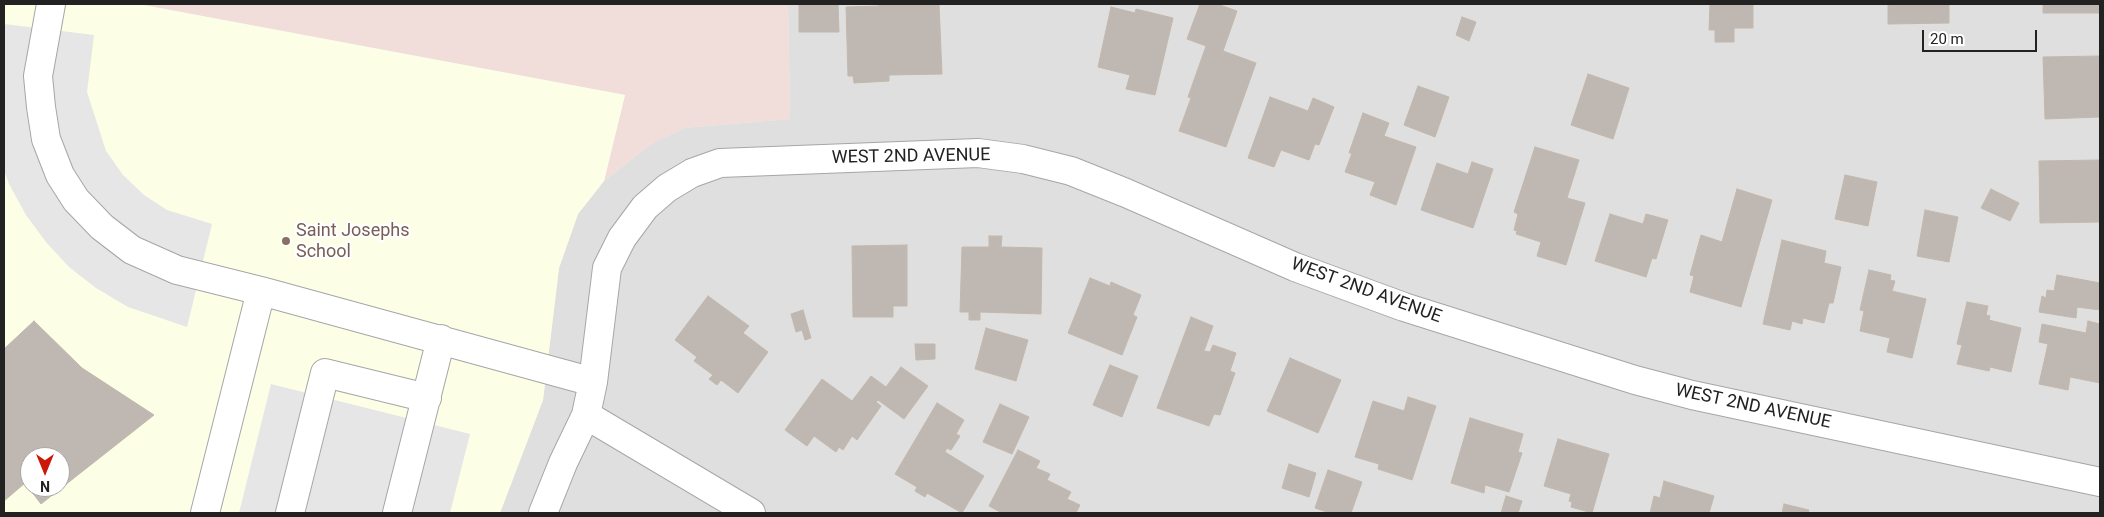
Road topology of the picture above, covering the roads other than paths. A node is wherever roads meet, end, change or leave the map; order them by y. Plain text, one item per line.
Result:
1 (51, 4) edge
2 (261, 291) junction
3 (442, 339) junction
4 (593, 382) junction
5 (427, 398) junction
6 (586, 416) junction
7 (2100, 482) edge
8 (205, 513) edge
9 (290, 513) edge
10 (397, 513) edge
11 (543, 513) edge
12 (751, 513) edge

1 - 2 street
2 - 3 street
2 - 8 street
3 - 4 street
3 - 5 street
4 - 6 street, WEST 2ND AVENUE
4 - 7 street, WEST 2ND AVENUE
5 - 9 street
5 - 10 street
6 - 11 street, WEST 2ND AVENUE
6 - 12 street

